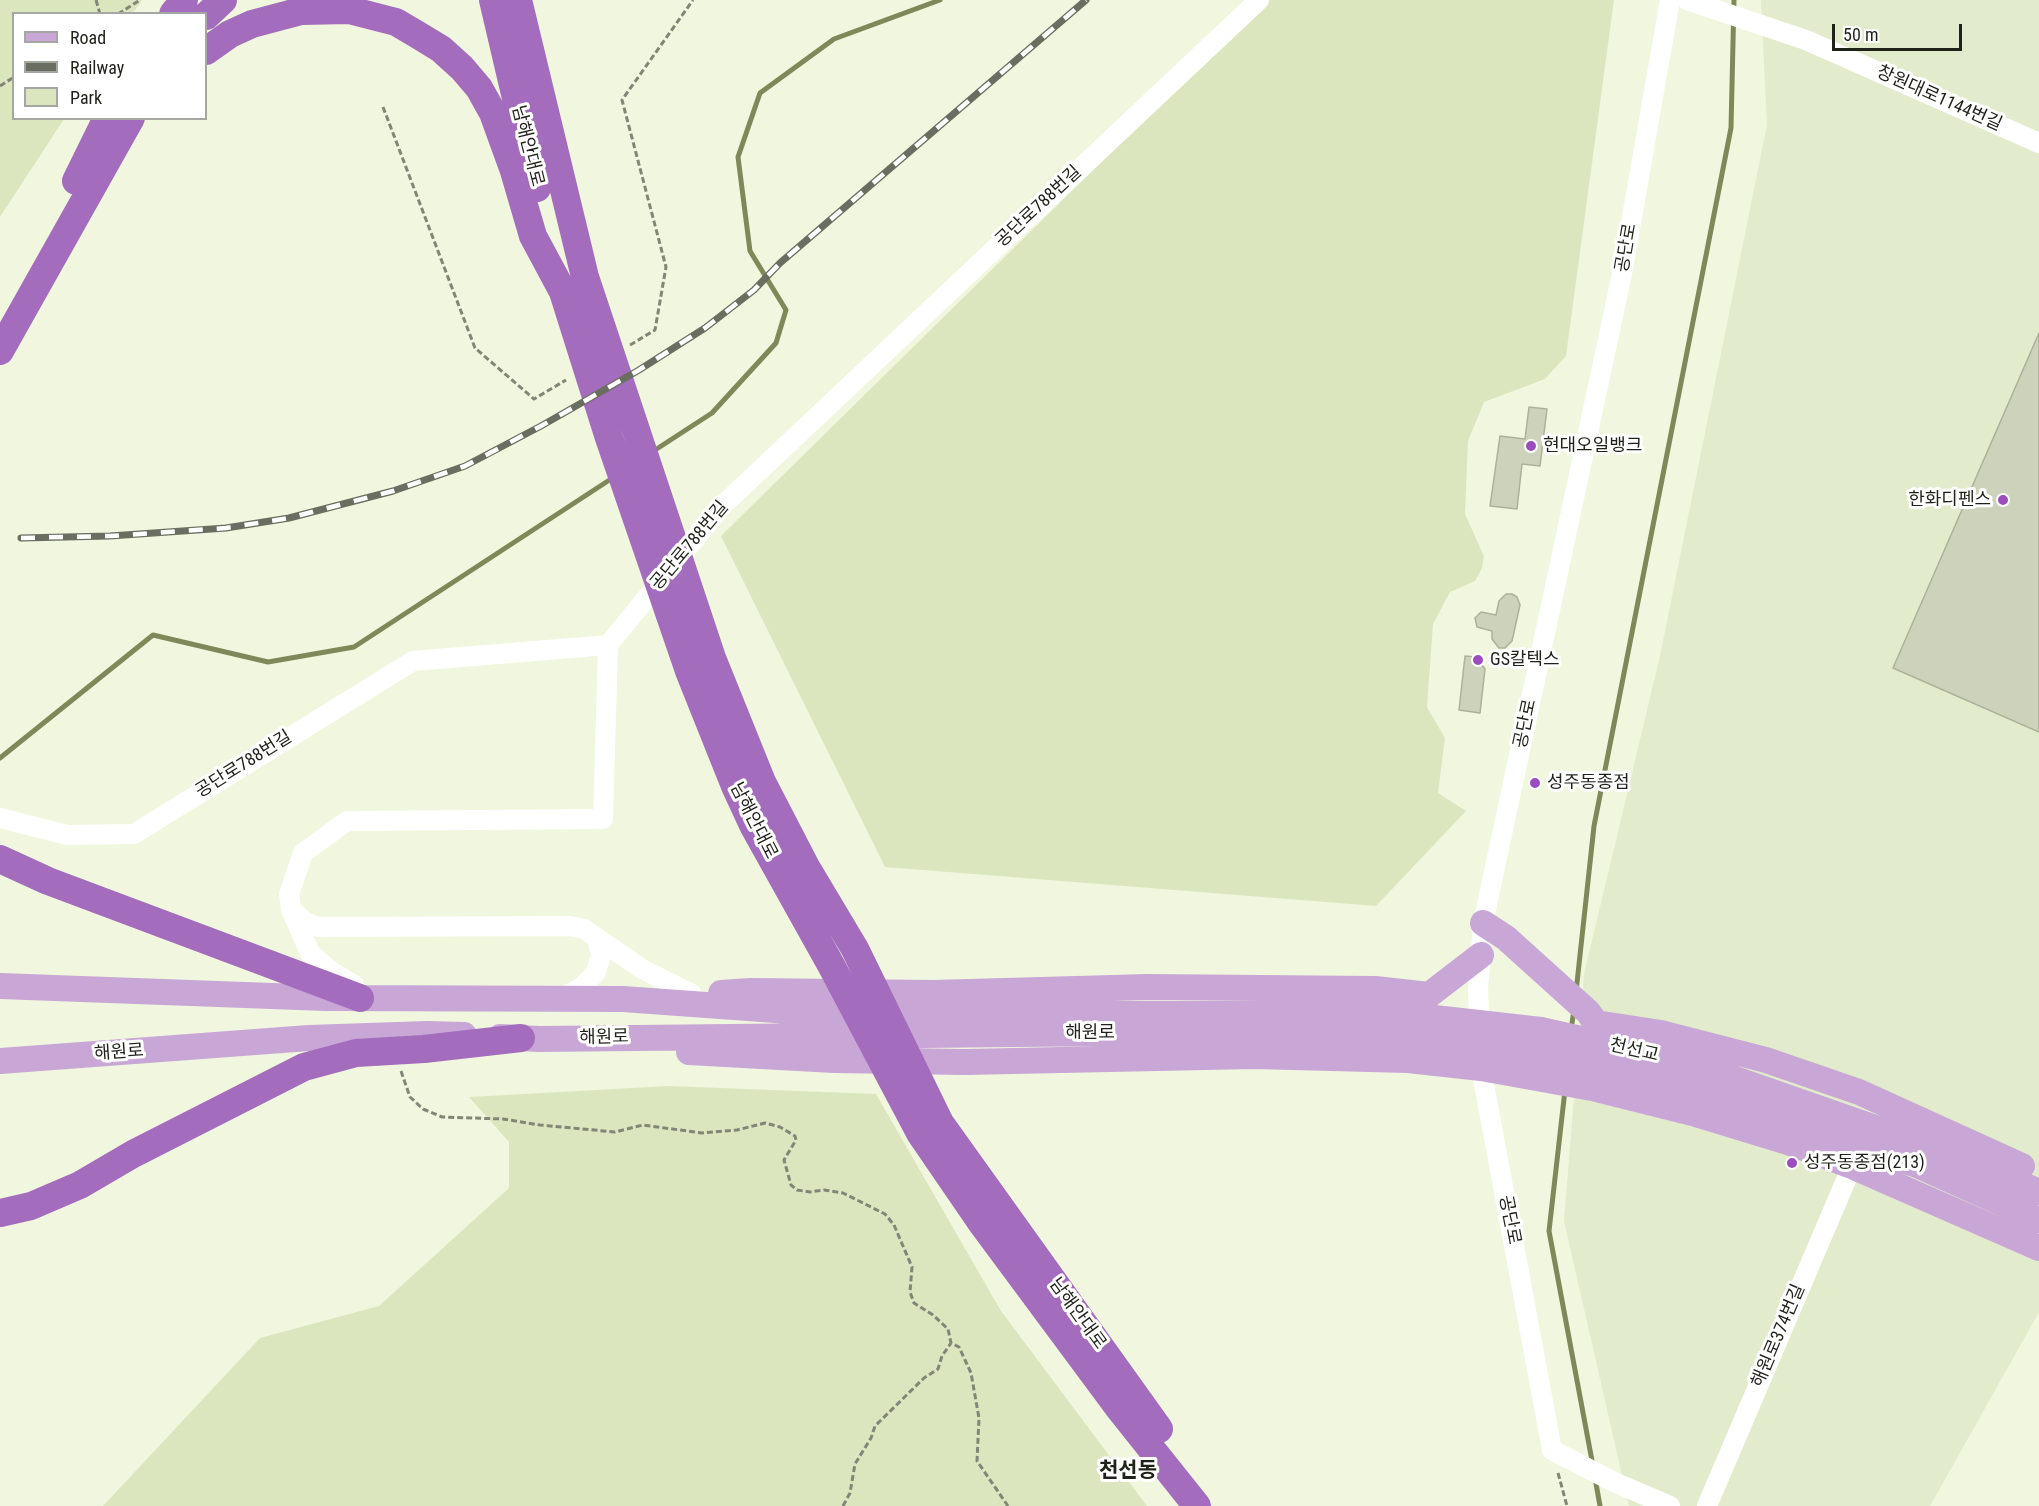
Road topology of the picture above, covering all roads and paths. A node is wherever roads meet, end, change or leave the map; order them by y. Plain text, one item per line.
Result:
1 (140, 0) edge
2 (184, 0) edge
3 (202, 0) edge
4 (223, 0) edge
5 (493, 0) edge
6 (518, 0) edge
7 (527, 0) edge
8 (693, 0) edge
9 (1258, 0) edge
10 (1670, 0) edge
11 (1687, 0) edge
12 (121, 12) edge
13 (175, 12) edge
14 (191, 12) edge
15 (207, 15) edge
16 (527, 42) junction
17 (207, 50) edge
18 (622, 100) dead end
19 (106, 120) edge
20 (115, 120) edge
21 (130, 120) edge
22 (147, 120) edge
23 (2039, 143) edge
24 (53, 251) junction
25 (574, 285) junction
26 (0, 330) edge
27 (0, 351) edge
28 (608, 645) junction
29 (0, 818) edge
30 (0, 859) edge
31 (291, 909) junction
32 (1484, 923) junction
33 (597, 938) junction
34 (1481, 955) junction
35 (0, 986) edge
36 (1386, 990) junction
37 (692, 994) junction
38 (360, 998) junction
39 (394, 999) junction
40 (553, 999) junction
41 (623, 999) junction
42 (1208, 1023) junction
43 (530, 1038) junction
44 (393, 1050) junction
45 (1366, 1059) junction
46 (0, 1060) edge
47 (1481, 1068) junction
48 (930, 1128) junction
49 (1852, 1166) junction
50 (2039, 1174) edge
51 (2039, 1192) edge
52 (0, 1213) edge
53 (2039, 1220) edge
54 (2039, 1248) edge
55 (951, 1343) junction
56 (1559, 1454) junction
57 (843, 1506) edge
58 (1008, 1506) edge
59 (1197, 1506) edge
60 (1215, 1506) edge
61 (1567, 1506) edge
62 (1670, 1506) edge
63 (1707, 1506) edge

1 - 12 path
2 - 13 highway
3 - 14 highway
4 - 15 highway
5 - 25 highway, 남해안대로
6 - 16 highway, 남해안대로
7 - 16 highway
8 - 18 path
9 - 28 street, 공단로788번길
10 - 32 street, 공단로
11 - 23 street, 창원대로1144번길
16 - 25 highway, 남해안대로
17 - 25 highway
19 - 24 highway
20 - 24 highway
21 - 24 highway
22 - 24 highway
24 - 26 highway
24 - 27 highway
25 - 48 highway, 남해안대로
28 - 29 street, 공단로788번길
28 - 31 street
30 - 38 highway
31 - 33 street
31 - 39 street
32 - 34 street, 공단로
32 - 50 main road
33 - 37 street
33 - 40 street
34 - 36 main road
34 - 47 street, 공단로
35 - 38 main road, 해원로
36 - 37 main road
36 - 45 main road
37 - 41 main road
38 - 39 main road, 해원로
39 - 40 main road, 해원로
40 - 41 main road, 해원로
41 - 42 main road, 해원로
42 - 43 main road, 해원로
42 - 51 main road, 천선교
42 - 53 main road, 천선교
43 - 44 highway
43 - 45 main road
43 - 46 main road, 해원로
44 - 52 highway
44 - 55 path
45 - 47 main road
47 - 49 main road
47 - 56 street, 공단로
48 - 59 highway, 남해안대로
48 - 60 highway, 남해안대로
49 - 54 main road
49 - 63 street, 해원로374번길
55 - 57 path
55 - 58 path
56 - 61 path
56 - 62 street

